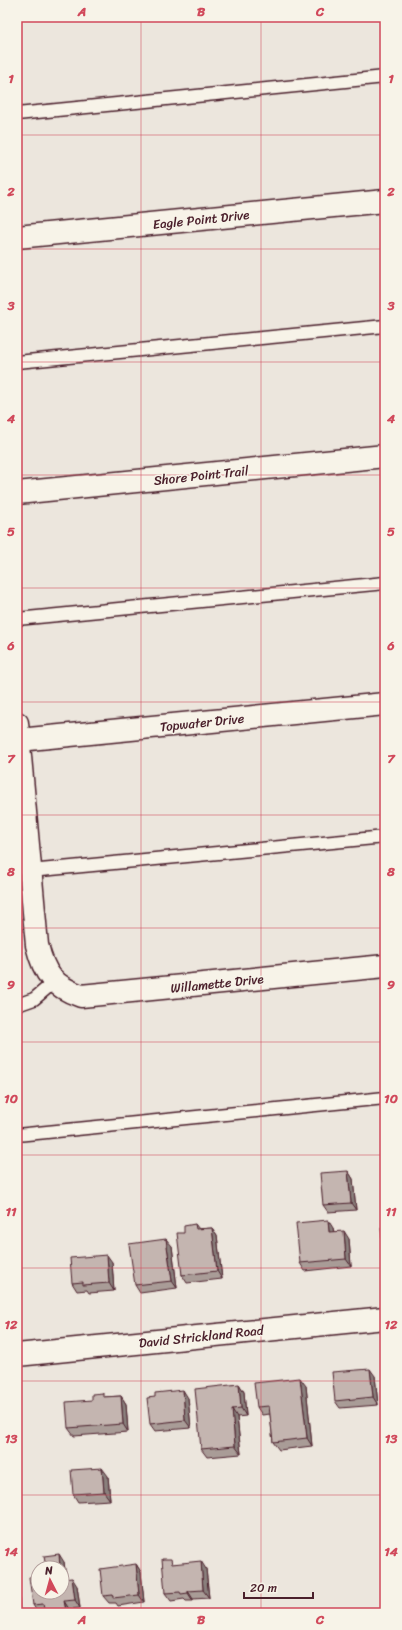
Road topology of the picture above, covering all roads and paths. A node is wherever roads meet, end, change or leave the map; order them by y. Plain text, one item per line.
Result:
1 (385, 77) edge
2 (17, 114) edge
3 (385, 201) edge
4 (17, 237) edge
5 (385, 326) edge
6 (17, 362) edge
7 (385, 456) edge
8 (17, 493) edge
9 (385, 583) edge
10 (17, 619) edge
11 (385, 704) edge
12 (18, 731) edge
13 (385, 837) edge
14 (30, 870) junction
15 (385, 966) edge
16 (54, 982) junction
17 (17, 1005) edge
18 (385, 1098) edge
19 (17, 1135) edge
20 (385, 1318) edge
21 (17, 1355) edge

1 - 2 lane
3 - 4 street, Eagle Point Drive
5 - 6 lane
7 - 8 street, Shore Point Trail
9 - 10 lane
11 - 12 street, Topwater Drive
12 - 14 street
13 - 14 lane
14 - 16 street
15 - 16 street, Willamette Drive
16 - 17 lane
18 - 19 lane
20 - 21 street, David Strickland Road

